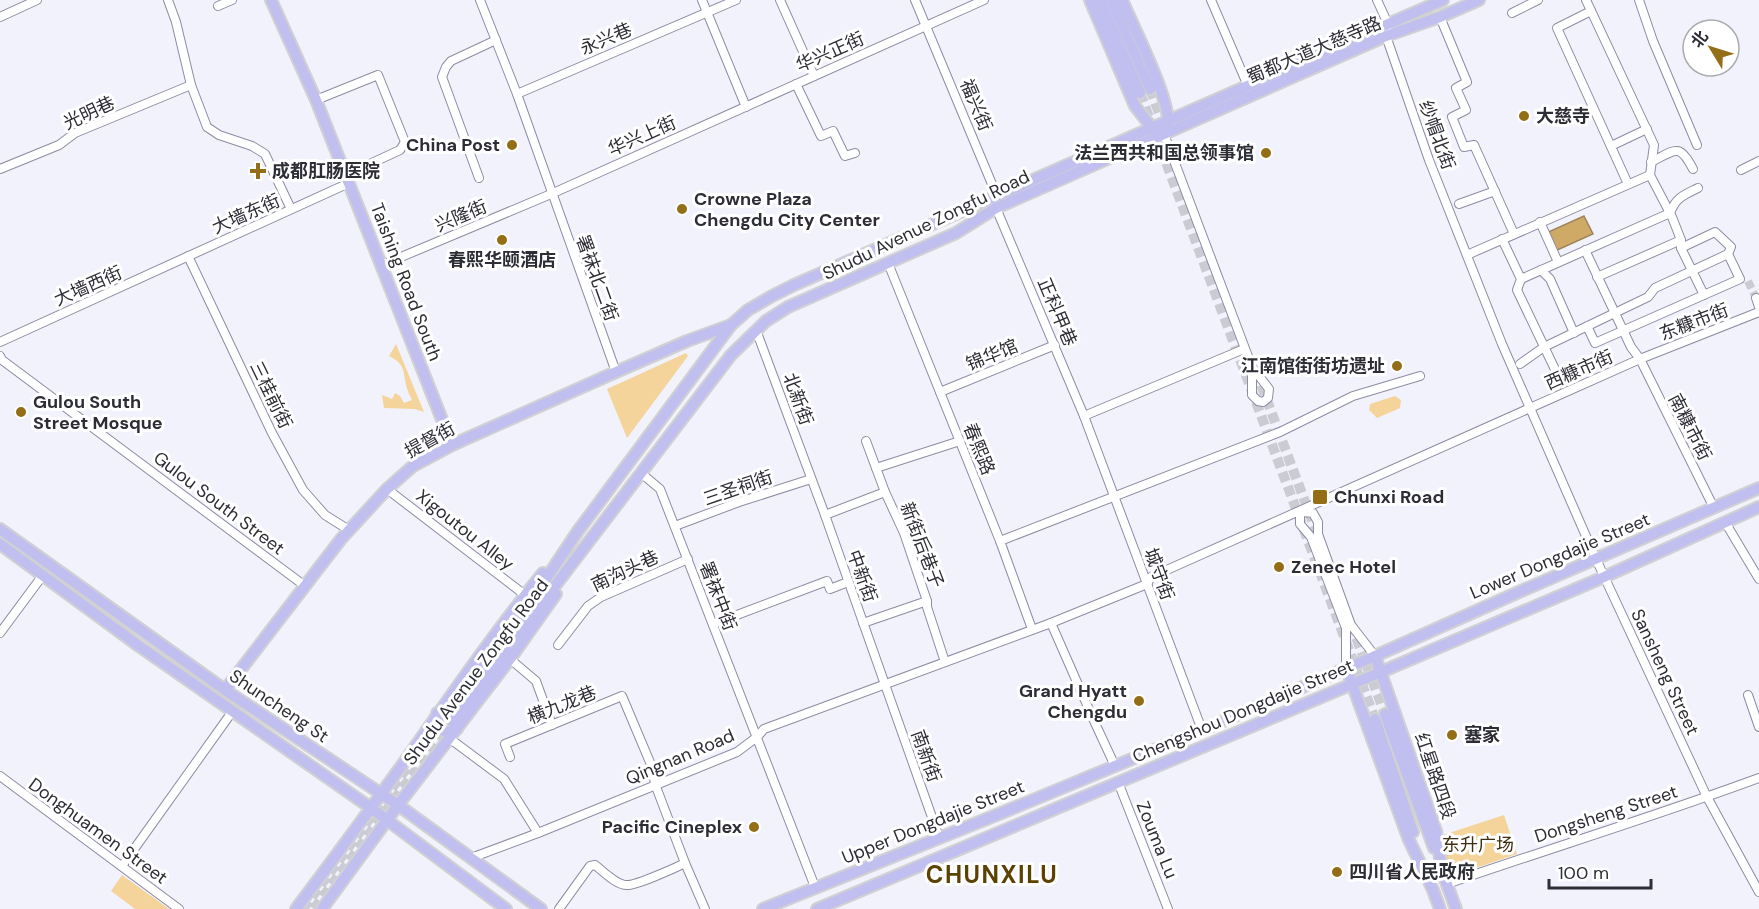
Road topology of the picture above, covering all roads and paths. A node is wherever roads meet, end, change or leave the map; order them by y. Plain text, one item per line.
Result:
1 (37, 0) edge
2 (168, 0) edge
3 (232, 0) edge
4 (271, 0) edge
5 (480, 0) edge
6 (702, 0) edge
7 (736, 0) edge
8 (780, 0) edge
9 (915, 0) edge
10 (984, 0) edge
11 (1090, 0) edge
12 (1100, 0) edge
13 (1111, 0) edge
14 (1122, 0) edge
15 (1211, 0) edge
16 (1377, 0) edge
17 (1443, 0) edge
18 (1479, 0) edge
19 (1539, 0) edge
20 (1586, 0) edge
21 (1639, 0) edge
22 (218, 6) dead end
23 (1591, 11) junction
24 (707, 13) junction
25 (1512, 13) dead end
26 (0, 17) edge
27 (1440, 17) junction
28 (926, 26) junction
29 (1387, 30) junction
30 (496, 40) junction
31 (814, 76) junction
32 (796, 84) junction
33 (191, 85) junction
34 (1248, 86) junction
35 (517, 94) junction
36 (316, 100) junction
37 (746, 107) junction
38 (1169, 120) junction
39 (1152, 128) junction
40 (1647, 129) junction
41 (1164, 134) junction
42 (1697, 145) dead end
43 (1611, 146) junction
44 (855, 153) dead end
45 (1651, 162) junction
46 (1758, 165) edge
47 (0, 169) edge
48 (1693, 169) dead end
49 (1741, 170) dead end
50 (1650, 175) junction
51 (479, 178) dead end
52 (348, 179) junction
53 (1628, 184) junction
54 (1698, 188) dead end
55 (1495, 191) junction
56 (551, 194) junction
57 (996, 202) junction
58 (1459, 204) dead end
59 (291, 210) junction
60 (1670, 213) junction
61 (1540, 222) junction
62 (1514, 234) junction
63 (1502, 239) junction
64 (1681, 244) junction
65 (1585, 250) junction
66 (1728, 254) junction
67 (1467, 255) junction
68 (188, 256) junction
69 (1558, 262) junction
70 (888, 263) junction
71 (382, 265) junction
72 (1541, 270) junction
73 (1692, 272) junction
74 (1597, 277) junction
75 (1521, 279) junction
76 (1704, 295) junction
77 (1756, 298) dead end
78 (1759, 307) edge
79 (1759, 312) edge
80 (1613, 313) junction
81 (731, 325) junction
82 (1587, 326) junction
83 (756, 330) junction
84 (1622, 331) junction
85 (1574, 333) junction
86 (0, 342) edge
87 (1055, 345) junction
88 (1544, 347) junction
89 (1244, 349) junction
90 (0, 356) edge
91 (1640, 359) junction
92 (1520, 364) dead end
93 (1252, 367) tunnel mouth
94 (616, 372) junction
95 (1420, 376) dead end
96 (1562, 384) dead end
97 (940, 392) junction
98 (1530, 408) junction
99 (1084, 416) junction
100 (1089, 428) joint
101 (866, 441) dead end
102 (960, 441) junction
103 (452, 445) junction
104 (876, 468) junction
105 (641, 473) junction
106 (811, 478) junction
107 (1759, 488) edge
108 (387, 489) junction
109 (885, 492) junction
110 (1114, 497) junction
111 (1759, 507) edge
112 (1714, 508) junction
113 (825, 515) junction
114 (1725, 522) junction
115 (675, 526) junction
116 (0, 529) edge
117 (349, 530) junction
118 (578, 531) junction
119 (1000, 541) junction
120 (589, 542) junction
121 (0, 544) edge
122 (688, 559) junction
123 (1596, 559) junction
124 (43, 575) junction
125 (1604, 576) junction
126 (1759, 579) edge
127 (848, 582) junction
128 (1146, 584) junction
129 (305, 586) junction
130 (525, 595) junction
131 (927, 601) junction
132 (1051, 622) junction
133 (863, 623) junction
134 (713, 624) junction
135 (1032, 629) junction
136 (0, 633) edge
137 (558, 645) dead end
138 (1375, 656) junction
139 (510, 659) junction
140 (945, 662) junction
141 (1346, 667) junction
142 (1382, 672) junction
143 (884, 684) junction
144 (1351, 684) junction
145 (225, 690) junction
146 (1748, 695) dead end
147 (232, 712) junction
148 (448, 720) junction
149 (552, 725) junction
150 (1759, 727) edge
151 (1202, 730) junction
152 (757, 737) junction
153 (449, 738) junction
154 (510, 757) dead end
155 (1115, 766) junction
156 (0, 776) edge
157 (1759, 778) edge
158 (1118, 782) junction
159 (655, 784) junction
160 (381, 793) junction
161 (1707, 797) junction
162 (398, 805) junction
163 (371, 808) junction
164 (387, 820) junction
165 (537, 833) junction
166 (939, 837) junction
167 (471, 858) junction
168 (685, 863) junction
169 (122, 867) junction
170 (1442, 871) junction
171 (1447, 884) junction
172 (815, 887) junction
173 (1433, 890) junction
174 (1759, 892) edge
175 (822, 908) edge
176 (179, 909) edge
177 (297, 909) edge
178 (322, 909) edge
179 (506, 909) edge
180 (541, 909) edge
181 (559, 909) edge
182 (705, 909) edge
183 (763, 909) edge
184 (1168, 909) edge
185 (1440, 909) edge
186 (1456, 909) edge

1 - 26 street
2 - 33 street
3 - 22 street
4 - 36 main road, Taishing Road South
5 - 30 street, 署袜北二街
6 - 24 street
7 - 24 street, 永兴巷
8 - 31 street
9 - 28 street, 福兴街
10 - 28 street, 华兴正街
11 - 39 main road
12 - 13 main road
14 - 38 main road
15 - 34 street
16 - 29 street, 纱帽北街
17 - 29 main road, 蜀都大道大慈寺路
18 - 27 main road, 蜀都大道大慈寺路
19 - 25 street
20 - 23 street
21 - 42 street
23 - 40 street
23 - 43 street
24 - 35 street, 永兴巷
24 - 37 street
27 - 29 main road, 蜀都大道大慈寺路
27 - 55 street
28 - 31 street, 华兴正街
28 - 57 street, 福兴街
29 - 34 main road, 蜀都大道大慈寺路
29 - 41 main road, 蜀都大道大慈寺路
29 - 67 street, 纱帽北街
30 - 35 street, 署袜北二街
30 - 51 street
31 - 32 street, 华兴正街
32 - 37 street, 华兴正街
32 - 44 street
33 - 47 street, 光明巷
33 - 59 street
34 - 38 main road, 蜀都大道大慈寺路
35 - 56 street, 署袜北二街
36 - 52 main road, Taishing Road South
36 - 52 street, 大墙东街
37 - 56 street, 华兴上街
38 - 39 main road, 蜀都大道大慈寺路
38 - 41 main road
39 - 41 main road
39 - 57 main road, Shudu Avenue Zongfu Road
40 - 43 street
40 - 45 street
41 - 57 main road, Shudu Avenue Zongfu Road
41 - 89 street
43 - 53 street
45 - 48 street
45 - 50 street
46 - 49 street
50 - 53 street
50 - 60 street
52 - 59 street, 大墙东街
52 - 71 main road, Taishing Road South
53 - 61 street
54 - 60 street
55 - 58 street
55 - 62 street
56 - 71 street, 兴隆街
56 - 94 street, 署袜北二街
57 - 70 main road, Shudu Avenue Zongfu Road
57 - 81 main road, Shudu Avenue Zongfu Road
57 - 87 street, 正科甲巷
59 - 68 street, 大墙东街
60 - 64 street
60 - 65 street
61 - 62 street
61 - 69 street
62 - 63 street
63 - 67 street
63 - 75 street
64 - 66 street
64 - 73 street
64 - 74 street
65 - 69 street
65 - 74 street, 南糠市街
66 - 73 street
66 - 76 street
67 - 98 street, 纱帽北街
68 - 86 street, 大墙西街
68 - 117 street, 三桂前街
69 - 72 street
70 - 83 main road, Shudu Avenue Zongfu Road
70 - 97 street, 春熙路
71 - 103 main road, Taishing Road South
72 - 75 street
72 - 85 street
73 - 76 street
73 - 80 street
74 - 80 street, 南糠市街
75 - 88 street
76 - 84 street
77 - 78 street
79 - 91 street, 东糠市街
80 - 82 street
80 - 84 street, 南糠市街
81 - 94 main road, 提督街
81 - 118 main road, Shudu Avenue Zongfu Road
82 - 84 street
82 - 85 street
83 - 105 main road, Shudu Avenue Zongfu Road
83 - 106 street, 北新街
84 - 91 street, 南糠市街
85 - 88 street
87 - 97 street, 锦华馆
87 - 99 street, 正科甲巷
88 - 92 street
88 - 96 street
89 - 93 street
89 - 99 street
90 - 129 street, Gulou South Street
91 - 98 street, 西糠市街
91 - 112 street, 南糠市街
94 - 103 main road, 提督街
95 - 110 street
97 - 102 street, 春熙路
98 - 123 street, Sansheng Street
98 - 128 street, 西糠市街
99 - 100 street, 正科甲巷
100 - 110 street, 城守街
101 - 104 street, 新街后巷子
102 - 104 street
102 - 119 street, 春熙路
103 - 108 main road, 提督街
104 - 109 street, 新街后巷子
105 - 115 street, 署袜中街
105 - 120 main road, Shudu Avenue Zongfu Road
106 - 113 street, 中新街
106 - 115 street, 三圣祠街
107 - 112 main road, Lower Dongdajie Street
108 - 117 main road, 提督街
108 - 130 street, Xigoutou Alley
109 - 113 street
109 - 131 street, 新街后巷子
110 - 119 street
110 - 128 street, 城守街
111 - 114 main road, Lower Dongdajie Street
112 - 123 main road, Lower Dongdajie Street
113 - 127 street, 中新街
114 - 125 main road, Lower Dongdajie Street
114 - 126 street
115 - 122 street, 署袜中街
116 - 145 main road, Shuncheng St
117 - 129 main road, 提督街
118 - 130 main road, Shudu Avenue Zongfu Road
118 - 148 main road, Shudu Avenue Zongfu Road
119 - 135 street, 春熙路
120 - 139 main road, Shudu Avenue Zongfu Road
120 - 148 main road, Shudu Avenue Zongfu Road
121 - 124 main road, Shuncheng St
122 - 134 street, 署袜中街
122 - 137 street, 南沟头巷
123 - 125 street, Sansheng Street
123 - 138 main road, Lower Dongdajie Street
124 - 136 street
124 - 147 main road, Shuncheng St
125 - 142 main road, Lower Dongdajie Street
125 - 161 street, Sansheng Street
127 - 133 street, 中新街
127 - 134 street
128 - 132 street, 西糠市街
128 - 151 street, 城守街
129 - 145 main road, 提督街
130 - 148 main road, Shudu Avenue Zongfu Road
131 - 133 street
131 - 140 street, 新街后巷子
132 - 135 street
132 - 155 street
133 - 143 street, 中新街
134 - 152 street, 署袜中街
135 - 140 street, Qingnan Road
138 - 141 main road, Chengshou Dongdajie Street
138 - 141 street
138 - 142 main road, 红星路四段
139 - 148 main road, Shudu Avenue Zongfu Road
139 - 149 street
140 - 143 street, Qingnan Road
141 - 144 main road
141 - 151 main road, Chengshou Dongdajie Street
142 - 144 main road, Chengshou Dongdajie Street
142 - 170 main road, 红星路四段
143 - 152 street, Qingnan Road
143 - 166 street, 南新街
144 - 158 main road, Chengshou Dongdajie Street
144 - 173 main road
145 - 160 main road, Shuncheng St
146 - 150 street
147 - 163 main road, Shuncheng St
147 - 169 street
148 - 153 main road, Shudu Avenue Zongfu Road
148 - 160 main road, Shudu Avenue Zongfu Road
149 - 154 street, 横九龙巷
149 - 159 street, 横九龙巷
151 - 155 main road, Chengshou Dongdajie Street
152 - 159 street, Qingnan Road
152 - 172 street, 署袜中街
153 - 162 main road, Shudu Avenue Zongfu Road
153 - 165 street
155 - 166 main road, Upper Dongdajie Street
156 - 169 street, Donghuamen Street
157 - 161 street, Dongsheng Street
158 - 175 main road, Upper Dongdajie Street
158 - 184 street, Zouma Lu
159 - 165 street, Qingnan Road
159 - 168 street
160 - 162 main road, Shuncheng St
160 - 163 main road, Shudu Avenue Zongfu Road
161 - 171 street, Dongsheng Street
161 - 174 street, Sansheng Street
162 - 164 main road, Shudu Avenue Zongfu Road
162 - 167 main road, Shuncheng St
163 - 164 main road, Shuncheng St
163 - 177 main road, Shudu Avenue Zongfu Road
164 - 178 main road, Shudu Avenue Zongfu Road
164 - 179 main road, Shuncheng St
165 - 167 street, Qingnan Road
166 - 172 main road, Upper Dongdajie Street
167 - 180 main road, Shuncheng St
168 - 181 street
168 - 182 street
169 - 176 street, Donghuamen Street
170 - 171 main road, 红星路四段
170 - 173 main road
171 - 186 main road, 红星路四段
172 - 183 main road, Upper Dongdajie Street
173 - 185 main road

